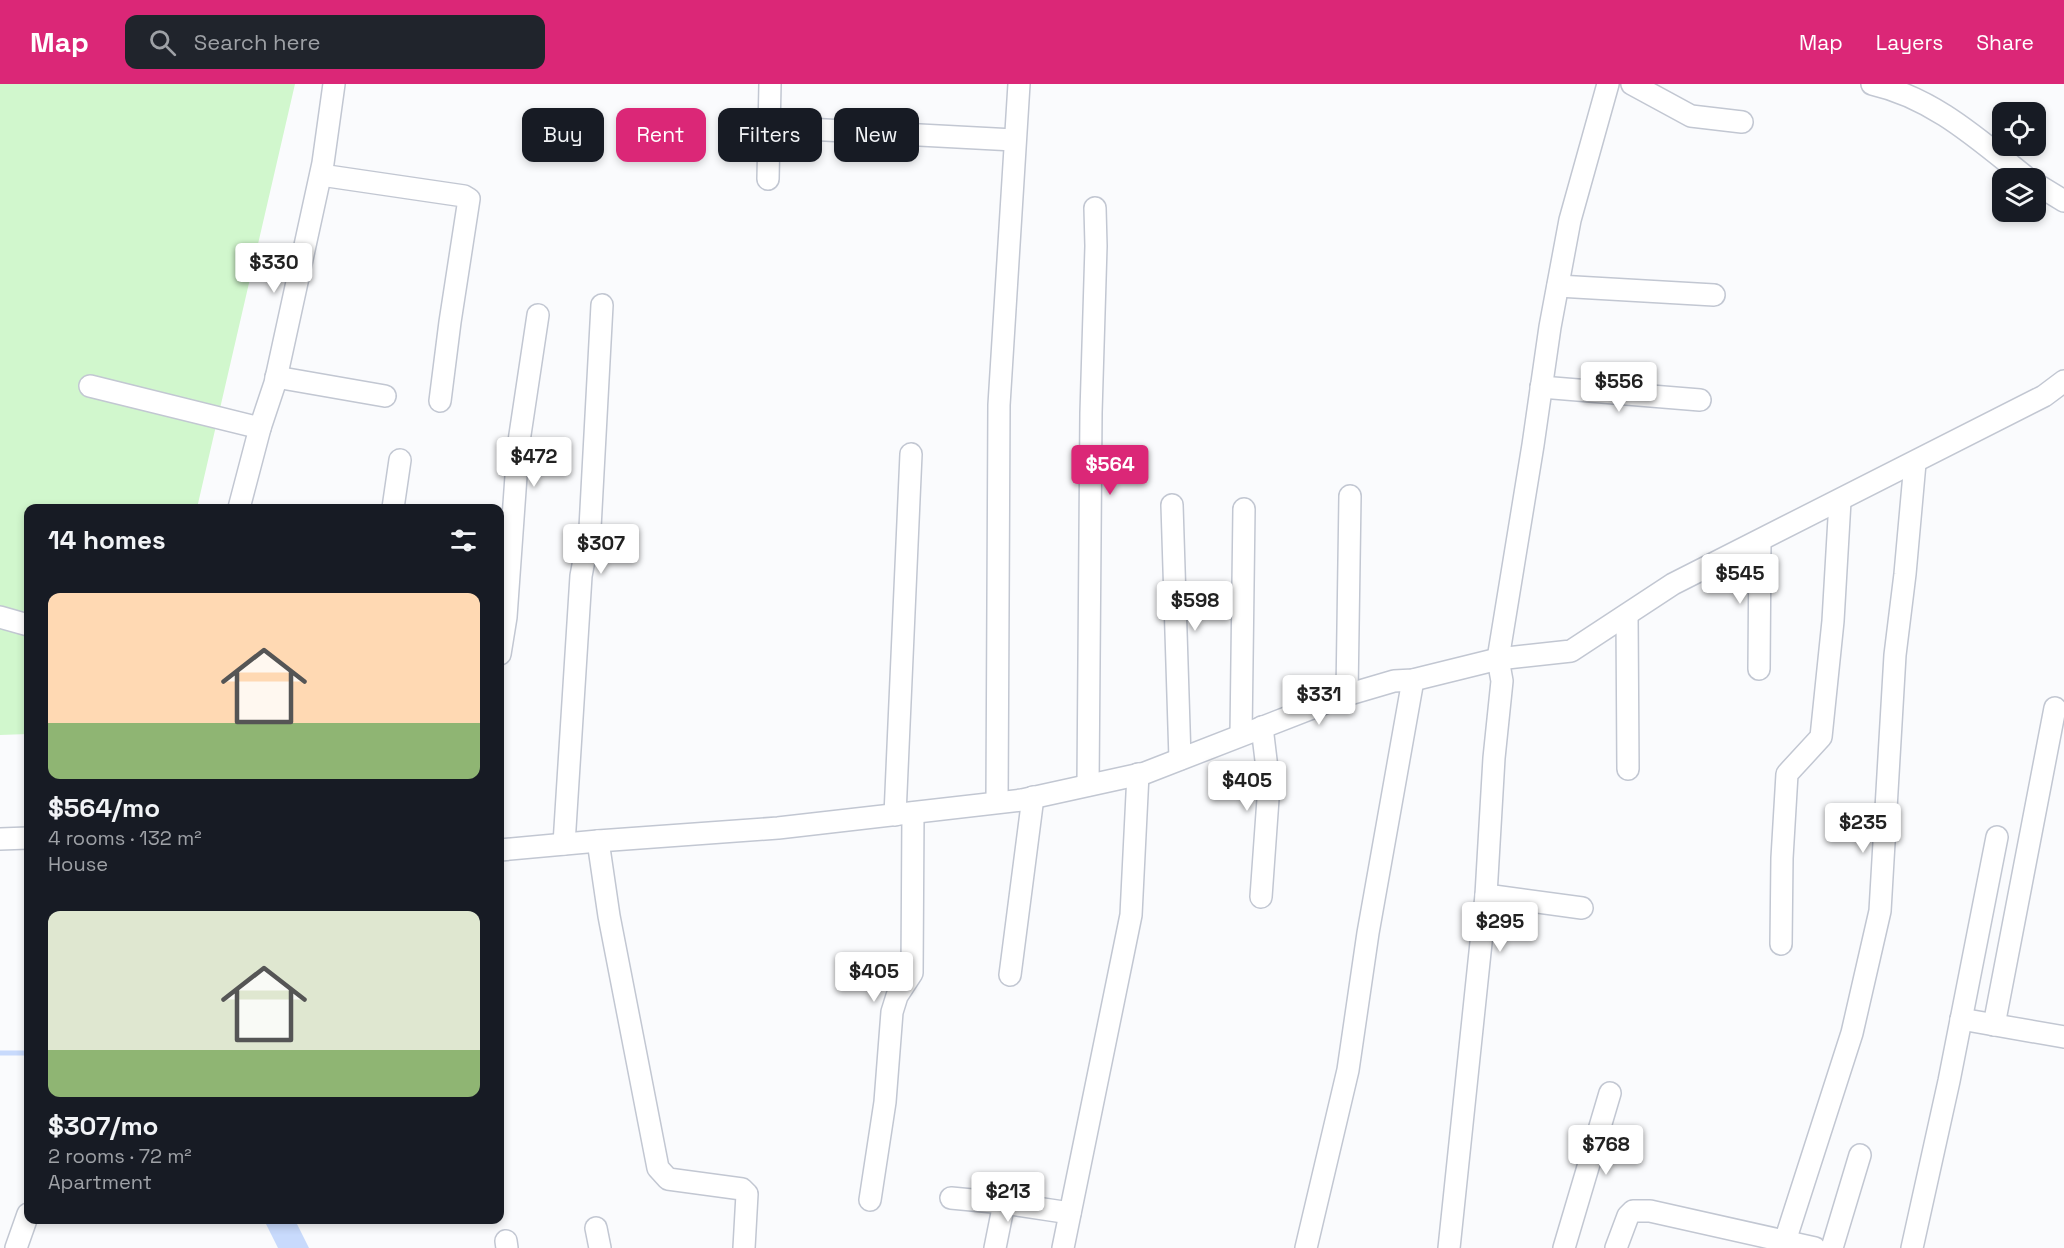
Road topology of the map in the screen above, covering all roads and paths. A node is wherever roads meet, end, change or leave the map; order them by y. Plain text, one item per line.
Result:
1 (334, 84) edge
2 (770, 84) edge
3 (1018, 84) edge
4 (1608, 84) edge
5 (1632, 84) edge
6 (1872, 84) edge
7 (769, 108) edge
8 (1743, 122) dead end
9 (822, 130) edge
10 (1014, 140) junction
11 (768, 162) edge
12 (2014, 168) edge
13 (321, 175) junction
14 (768, 179) dead end
15 (2046, 190) edge
16 (2064, 201) edge
17 (1095, 208) dead end
18 (1558, 286) junction
19 (1714, 296) dead end
20 (602, 305) dead end
21 (538, 315) dead end
22 (276, 377) junction
23 (2064, 381) edge
24 (90, 386) dead end
25 (1541, 387) junction
26 (386, 396) dead end
27 (1700, 400) dead end
28 (440, 401) dead end
29 (260, 428) junction
30 (911, 454) dead end
31 (400, 460) dead end
32 (1915, 463) junction
33 (1350, 496) dead end
34 (1840, 501) junction
35 (240, 504) edge
36 (394, 504) edge
37 (1172, 506) dead end
38 (1244, 509) dead end
39 (1760, 541) junction
40 (1627, 615) junction
41 (0, 617) edge
42 (24, 624) edge
43 (504, 629) edge
44 (1498, 659) junction
45 (1759, 669) dead end
46 (1413, 680) junction
47 (1347, 694) junction
48 (2055, 708) dead end
49 (1262, 727) junction
50 (1241, 735) junction
51 (1180, 759) junction
52 (1628, 769) dead end
53 (1138, 774) junction
54 (1088, 785) junction
55 (1033, 797) junction
56 (997, 802) junction
57 (904, 814) junction
58 (1997, 837) dead end
59 (24, 838) edge
60 (0, 839) edge
61 (598, 841) junction
62 (564, 844) junction
63 (504, 850) edge
64 (1486, 895) junction
65 (1261, 897) dead end
66 (1582, 908) dead end
67 (1780, 944) dead end
68 (1010, 975) dead end
69 (1961, 1019) junction
70 (1994, 1025) junction
71 (2064, 1037) edge
72 (1610, 1093) dead end
73 (1860, 1155) dead end
74 (951, 1198) dead end
75 (870, 1200) dead end
76 (1004, 1203) junction
77 (1070, 1213) junction
78 (24, 1224) edge
79 (1785, 1241) junction
80 (1917, 1247) edge
81 (16, 1248) edge
82 (744, 1248) edge
83 (995, 1248) edge
84 (1063, 1248) edge
85 (1306, 1248) edge
86 (1449, 1248) edge
87 (1564, 1248) edge
88 (1616, 1248) edge
89 (1815, 1248) edge
90 (1832, 1248) edge

1 - 13 street
2 - 7 street
3 - 10 street
4 - 18 street
5 - 8 street
6 - 12 street
9 - 10 street
10 - 56 street
11 - 14 street
13 - 22 street
13 - 28 street
15 - 16 street
17 - 54 street
18 - 19 street
18 - 25 street
20 - 62 street
21 - 43 street
22 - 26 street
22 - 29 street
23 - 32 street
24 - 29 street
25 - 27 street
25 - 44 street
29 - 35 street
30 - 57 street
31 - 36 street
32 - 34 street
32 - 79 street
33 - 47 street
34 - 39 street
34 - 67 street
37 - 51 street
38 - 50 street
39 - 40 street
39 - 45 street
40 - 44 street
40 - 52 street
41 - 42 street
44 - 46 street
44 - 64 street
46 - 47 street
46 - 85 street
47 - 49 street
48 - 70 street
49 - 50 street
49 - 65 street
50 - 51 street
51 - 53 street
53 - 54 street
53 - 77 street
54 - 55 street
55 - 56 street
55 - 68 street
56 - 57 street
57 - 61 street
57 - 75 street
58 - 69 street
59 - 60 street
61 - 62 street
61 - 82 street
62 - 63 street
64 - 66 street
64 - 86 street
69 - 70 street
69 - 80 street
70 - 71 street
72 - 87 street
73 - 90 street
74 - 76 street
76 - 77 street
76 - 83 street
77 - 84 street
78 - 81 street
79 - 88 street
79 - 89 street

